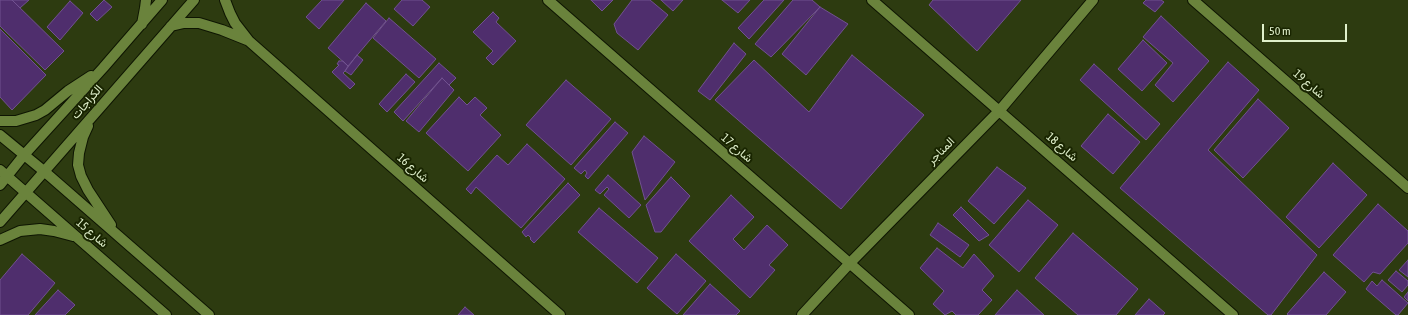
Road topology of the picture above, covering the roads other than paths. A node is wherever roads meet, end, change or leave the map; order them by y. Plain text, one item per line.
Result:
1 (146, 0) edge
2 (162, 0) edge
3 (194, 0) edge
4 (225, 0) edge
5 (548, 0) edge
6 (872, 0) edge
7 (1093, 0) edge
8 (1193, 0) edge
9 (141, 26) junction
10 (170, 27) junction
11 (249, 41) junction
12 (103, 68) junction
13 (1000, 110) junction
14 (96, 112) junction
15 (0, 121) edge
16 (0, 136) edge
17 (24, 155) junction
18 (45, 172) junction
19 (4, 173) edge
20 (0, 185) edge
21 (1408, 188) edge
22 (26, 193) junction
23 (0, 222) edge
24 (118, 235) junction
25 (77, 237) junction
26 (0, 240) edge
27 (850, 263) junction
28 (166, 315) edge
29 (209, 315) edge
30 (560, 315) edge
31 (802, 315) edge
32 (909, 315) edge
33 (1233, 315) edge

1 - 9 street
2 - 9 street, الكراجات
3 - 10 street, الكراجات
4 - 11 street, شارع 16
5 - 27 street, شارع 17
6 - 13 street, شارع 18
7 - 13 street, المناجر
8 - 21 street, شارع 19
9 - 12 street, الكراجات
10 - 11 street, شارع 16
10 - 14 street, الكراجات
11 - 30 street, شارع 16
12 - 15 street, الكراجات
12 - 17 street, الكراجات
13 - 27 street, المناجر
13 - 33 street, شارع 18
14 - 18 street, الكراجات
14 - 24 street, شارع 15
16 - 17 street, شارع 15
17 - 18 street, شارع 15
17 - 19 street, الكراجات
18 - 22 street, الكراجات
18 - 24 street, شارع 15
19 - 20 street, الكراجات
19 - 22 street, شارع 15
22 - 23 street, الكراجات
22 - 25 street, شارع 15
24 - 29 street, شارع 15
25 - 26 street
25 - 28 street, شارع 15
27 - 31 street, المناجر
27 - 32 street, شارع 17

